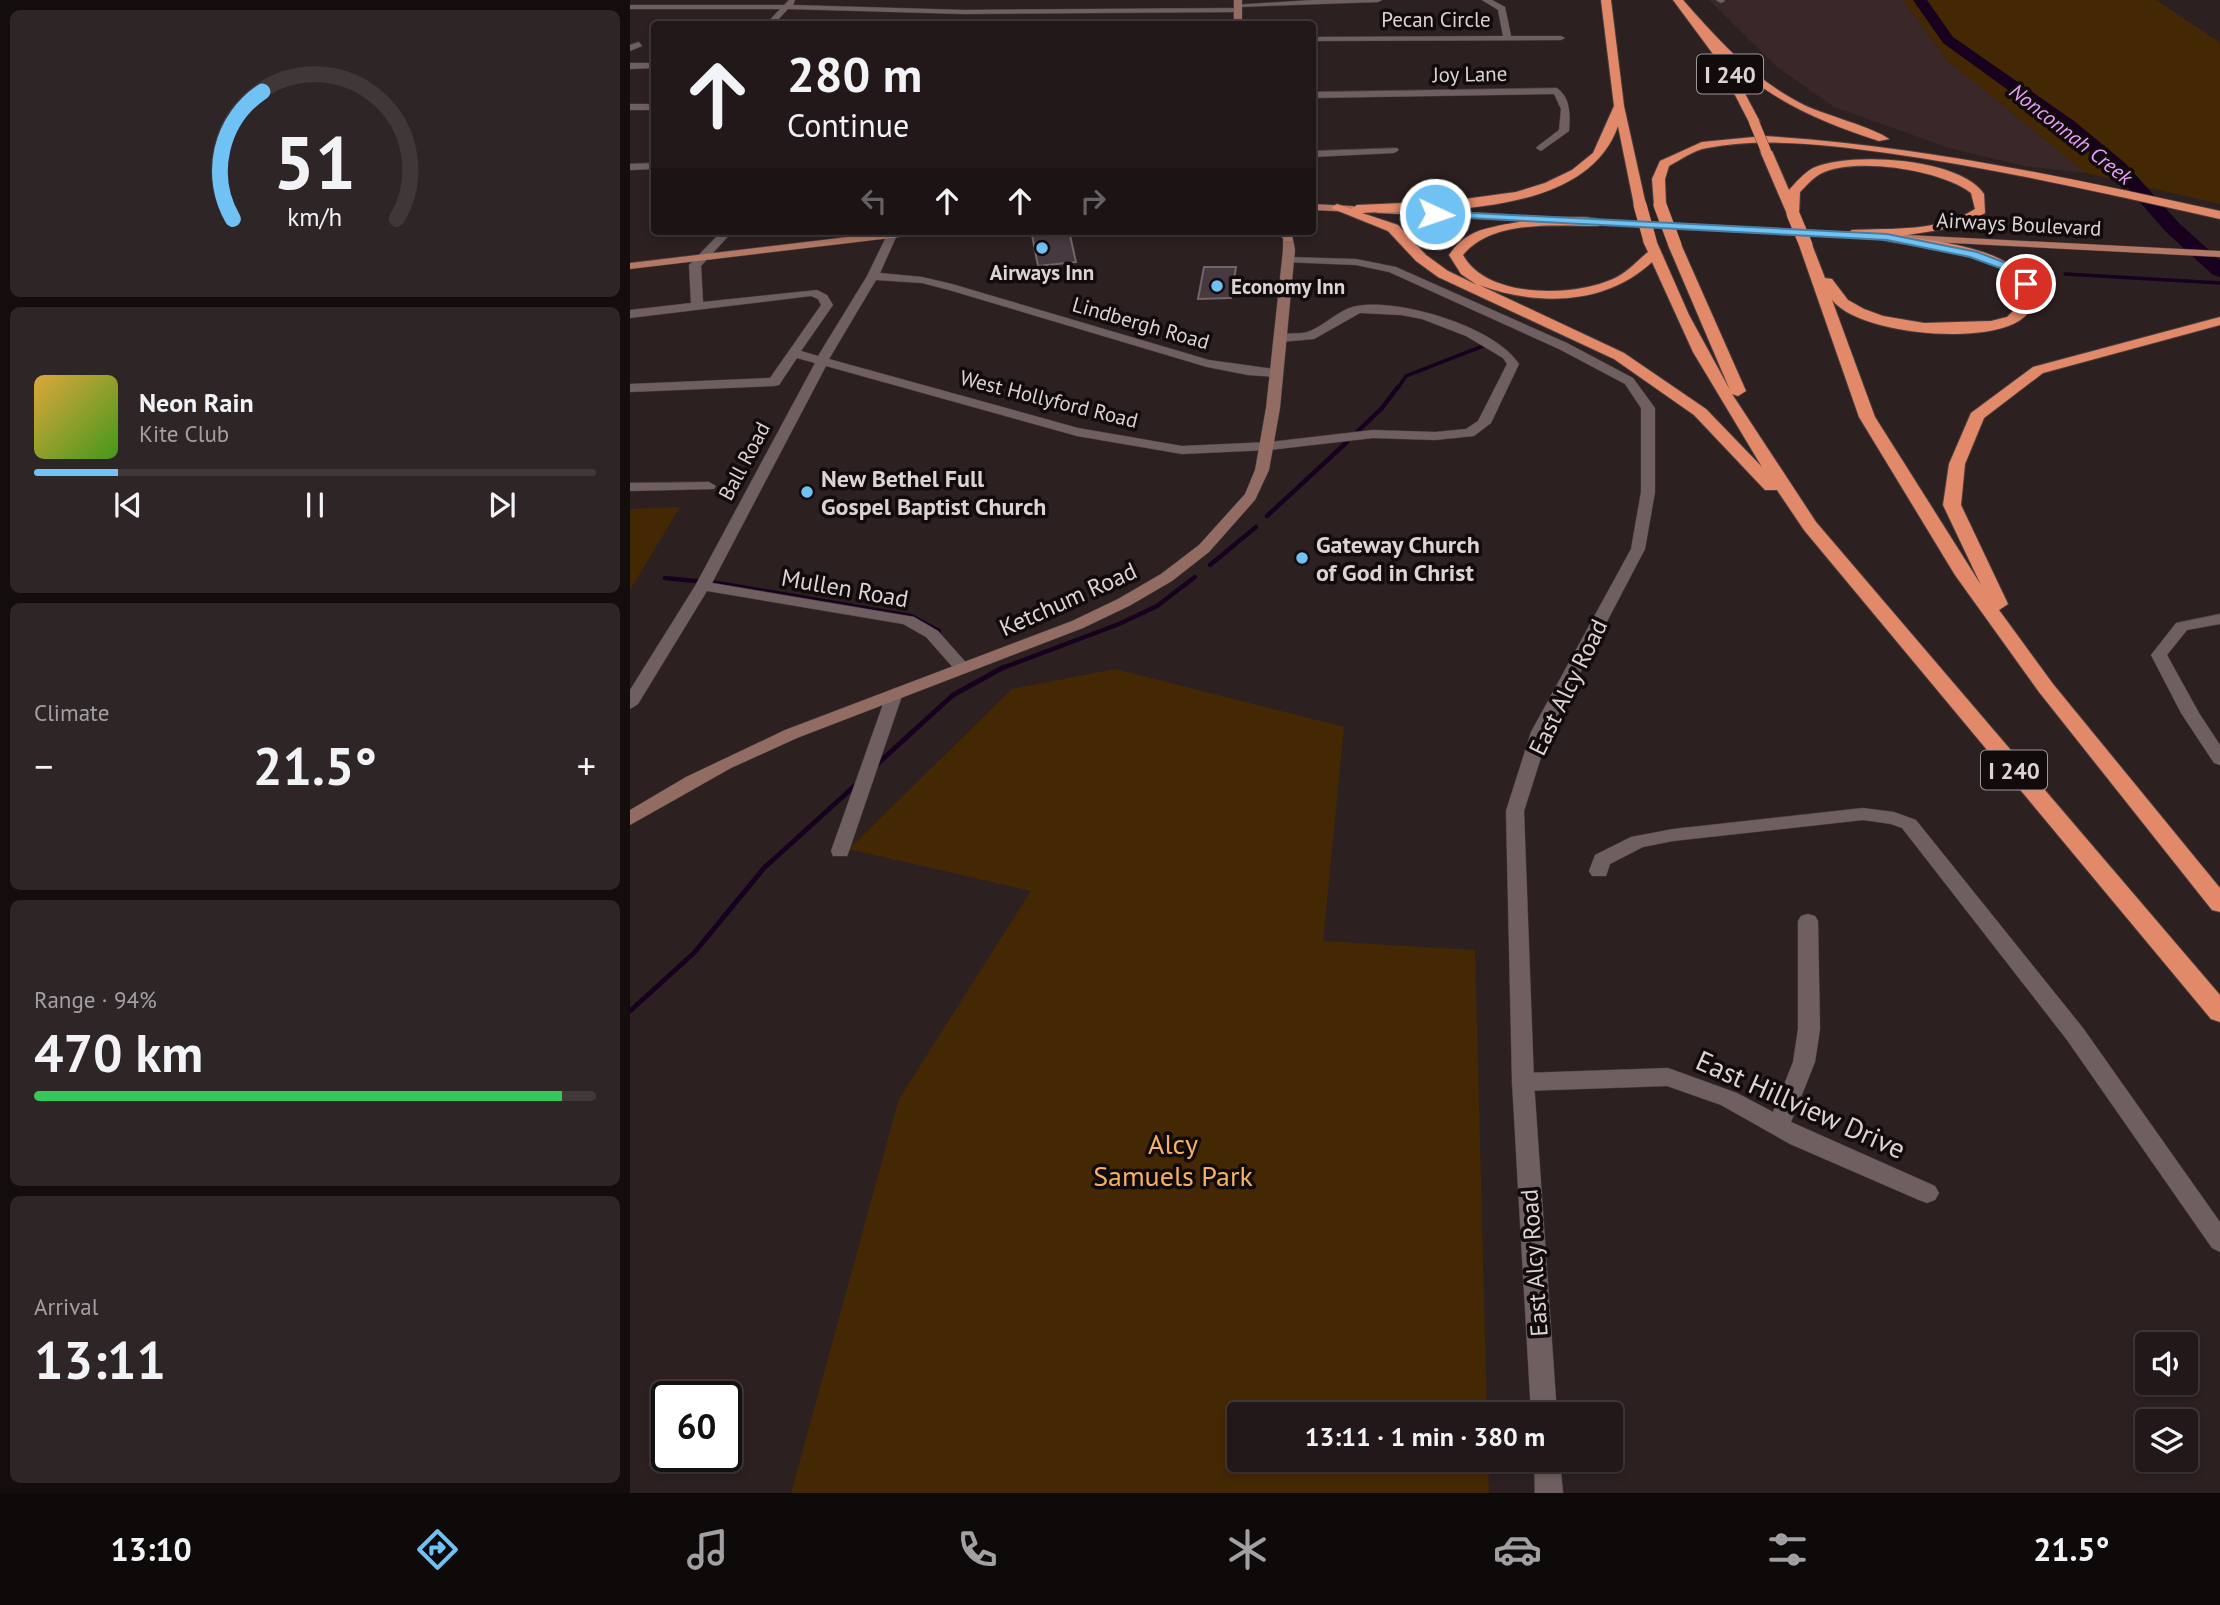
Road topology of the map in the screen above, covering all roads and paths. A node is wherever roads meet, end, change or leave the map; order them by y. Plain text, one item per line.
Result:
1 (684, 0) edge
2 (1105, 0) edge
3 (1378, 0) edge
4 (1486, 0) edge
5 (1606, 0) edge
6 (1678, 0) edge
7 (790, 3) edge
8 (1238, 5) edge
9 (630, 7) edge
10 (676, 8) junction
11 (1100, 11) junction
12 (774, 21) edge
13 (1701, 28) junction
14 (1507, 38) junction
15 (1561, 38) dead end
16 (1316, 39) edge
17 (630, 66) edge
18 (651, 66) edge
19 (1316, 95) edge
20 (1619, 106) junction
21 (630, 107) edge
22 (651, 107) edge
23 (1541, 148) dead end
24 (1394, 150) dead end
25 (1316, 154) edge
26 (651, 166) edge
27 (630, 167) edge
28 (2004, 170) junction
29 (1316, 208) edge
30 (1338, 208) junction
31 (1793, 214) junction
32 (2220, 215) edge
33 (1598, 222) junction
34 (1852, 234) junction
35 (724, 235) edge
36 (892, 235) joint
37 (1286, 235) edge
38 (1887, 237) junction
39 (1652, 247) junction
40 (2220, 254) edge
41 (701, 257) junction
42 (1288, 260) junction
43 (1812, 262) junction
44 (630, 265) edge
45 (873, 276) junction
46 (696, 305) junction
47 (630, 314) edge
48 (2220, 321) edge
49 (1280, 338) junction
50 (793, 353) junction
51 (823, 359) junction
52 (1277, 373) junction
53 (630, 388) edge
54 (1752, 437) junction
55 (1269, 446) junction
56 (709, 486) dead end
57 (630, 487) edge
58 (1810, 526) junction
59 (705, 582) junction
60 (2220, 619) edge
61 (962, 667) junction
62 (2046, 688) junction
63 (895, 693) junction
64 (630, 704) edge
65 (2220, 759) edge
66 (631, 818) edge
67 (840, 851) dead end
68 (1599, 872) dead end
69 (2220, 904) edge
70 (1808, 921) dead end
71 (2220, 1012) edge
72 (1523, 1082) junction
73 (1778, 1126) junction
74 (1927, 1193) dead end
75 (2220, 1241) edge
76 (1543, 1402) edge
77 (1548, 1472) edge
78 (1549, 1493) edge

1 - 10 street
2 - 11 street
3 - 8 street
4 - 14 street
5 - 20 highway, I 240
6 - 13 highway, I 240
7 - 10 street
7 - 11 street
7 - 12 street
8 - 11 street
9 - 10 street
13 - 28 highway
13 - 31 highway, I 240, bridge
14 - 15 street, Pecan Circle
14 - 16 street, Pecan Circle
17 - 18 street
19 - 23 street, Joy Lane
20 - 30 highway
20 - 39 highway, I 240, bridge
21 - 22 street
24 - 25 street
26 - 27 street
28 - 32 highway
28 - 54 highway, bridge
29 - 30 main road, Airways Boulevard
30 - 33 main road, Airways Boulevard
30 - 58 highway
31 - 34 highway
31 - 43 highway, I 240, bridge
33 - 34 main road, Airways Boulevard
33 - 39 highway
34 - 38 main road, Airways Boulevard
35 - 41 street
36 - 41 main road
36 - 45 street, Ball Road
37 - 42 main road, Ketchum Road
38 - 40 main road, Airways Boulevard
38 - 43 highway
39 - 54 highway, I 240
41 - 44 main road
41 - 46 street
42 - 49 main road, Ketchum Road
42 - 72 street, East Alcy Road
43 - 62 highway, I 240
45 - 51 street, Ball Road
45 - 52 street, Lindbergh Road
46 - 47 street
46 - 50 street
48 - 62 highway
49 - 52 main road, Ketchum Road
49 - 55 street, West Hollyford Road
50 - 51 street, West Hollyford Road
50 - 53 street
51 - 55 street, West Hollyford Road
51 - 59 street, Ball Road
52 - 55 main road, Ketchum Road
54 - 58 highway, I 240
55 - 61 main road, Ketchum Road
56 - 57 street
58 - 71 highway, I 240
59 - 61 street, Mullen Road
59 - 64 street, Ball Road
60 - 65 street
61 - 63 main road, Ketchum Road
62 - 69 highway, I 240
63 - 66 main road, Ketchum Road
63 - 67 street
68 - 75 street
70 - 73 street
72 - 73 street, East Hillview Drive
72 - 76 street, East Alcy Road
73 - 74 street, East Hillview Drive
77 - 78 street

